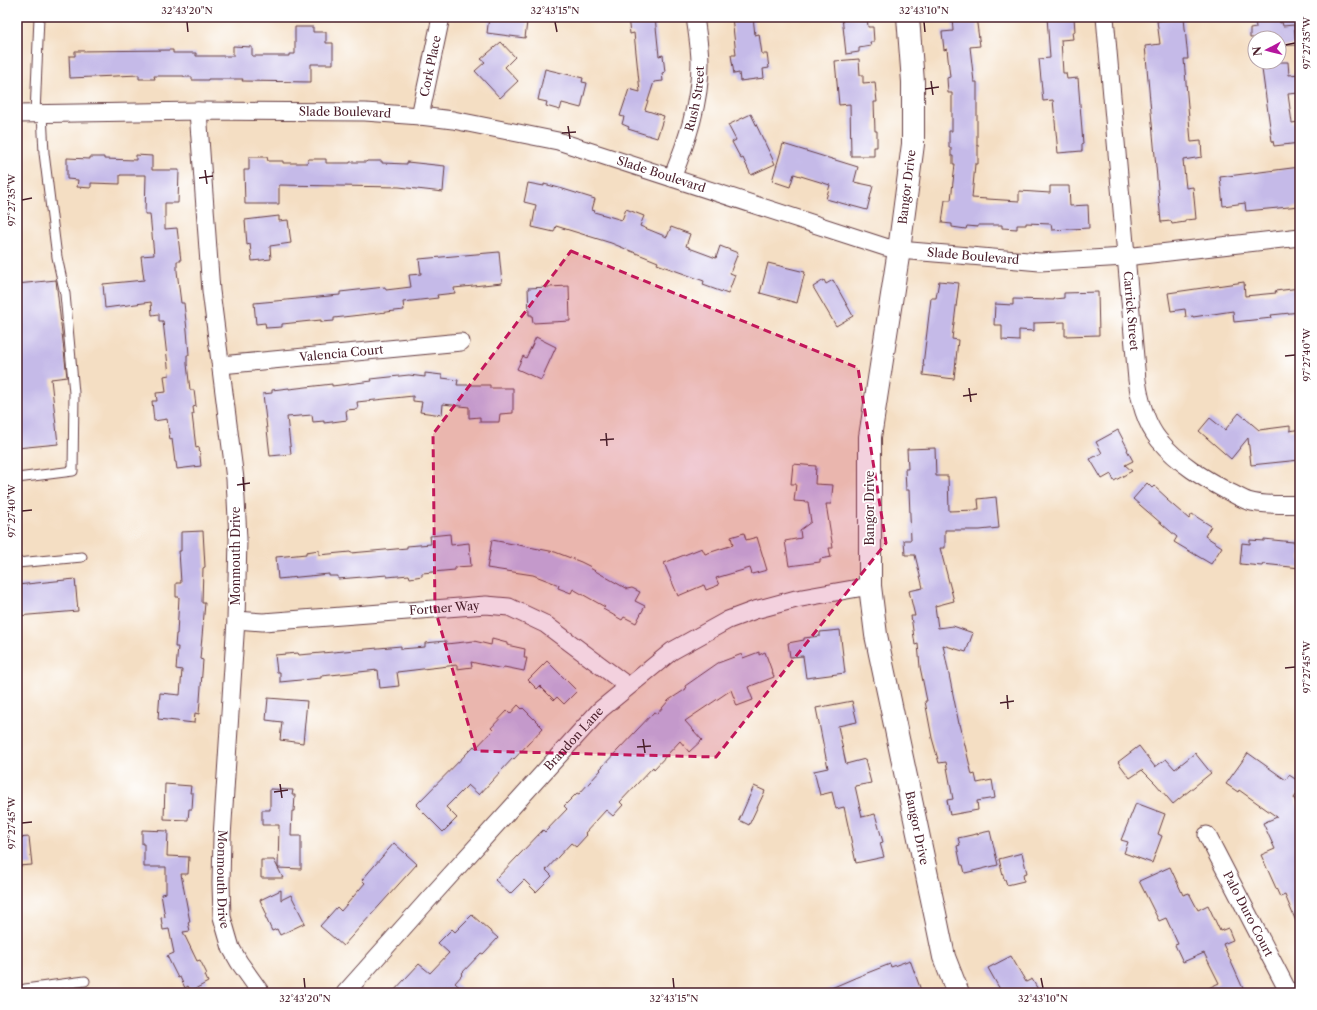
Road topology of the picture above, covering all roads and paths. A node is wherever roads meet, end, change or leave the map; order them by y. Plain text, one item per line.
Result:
1 (39, 17) edge
2 (441, 17) edge
3 (695, 17) edge
4 (908, 17) edge
5 (1105, 17) edge
6 (198, 111) junction
7 (17, 114) edge
8 (39, 114) junction
9 (420, 116) junction
10 (672, 178) junction
11 (1300, 237) edge
12 (899, 250) junction
13 (1125, 257) junction
14 (461, 342) dead end
15 (221, 365) junction
16 (17, 478) edge
17 (1300, 504) edge
18 (82, 557) dead end
19 (17, 563) edge
20 (870, 586) junction
21 (236, 620) junction
22 (628, 686) junction
23 (1207, 835) dead end
24 (85, 981) dead end
25 (25, 993) edge
26 (260, 993) edge
27 (345, 993) edge
28 (958, 993) edge
29 (1289, 993) edge

1 - 8 lane
2 - 9 street, Cork Place
3 - 10 street, Rush Street
4 - 12 street, Bangor Drive
5 - 13 street, Carrick Street
6 - 8 street, Slade Boulevard
6 - 9 street, Slade Boulevard
6 - 15 street, Monmouth Drive
7 - 8 street, Slade Boulevard
8 - 16 lane
9 - 10 street, Slade Boulevard
10 - 12 street, Slade Boulevard
11 - 13 street, Slade Boulevard
12 - 13 street, Slade Boulevard
12 - 20 street, Bangor Drive
13 - 17 street, Carrick Street
14 - 15 street, Valencia Court
15 - 21 street, Monmouth Drive
18 - 19 lane
20 - 22 street, Brandon Lane
20 - 28 street, Bangor Drive
21 - 22 street, Fortner Way
21 - 26 street, Monmouth Drive
22 - 27 street, Brandon Lane
23 - 29 street, Palo Duro Court
24 - 25 lane

